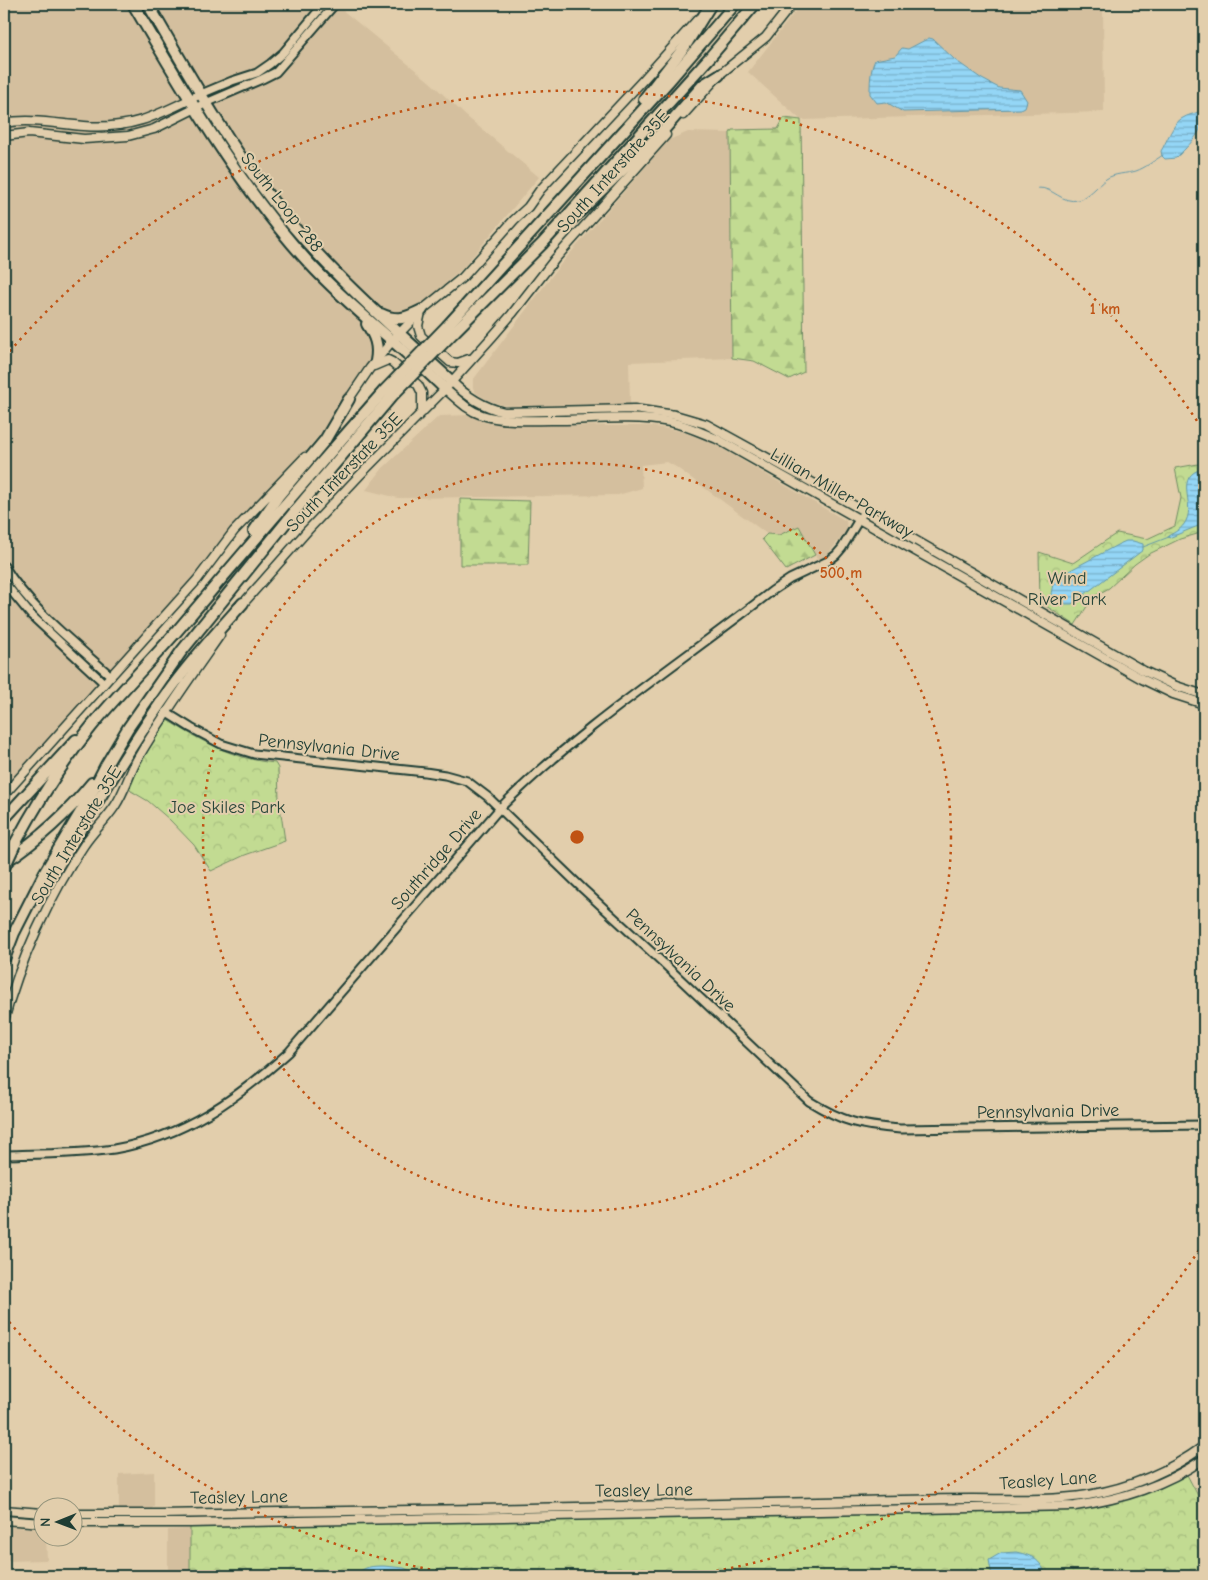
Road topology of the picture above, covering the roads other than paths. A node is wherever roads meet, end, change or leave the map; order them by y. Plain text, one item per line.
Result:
1 (133, 4) edge
2 (148, 4) edge
3 (324, 4) edge
4 (335, 4) edge
5 (711, 4) edge
6 (735, 4) edge
7 (755, 4) edge
8 (792, 4) edge
9 (719, 75) junction
10 (203, 99) junction
11 (192, 104) junction
12 (33, 121) junction
13 (4, 123) edge
14 (129, 124) junction
15 (32, 134) junction
16 (4, 136) edge
17 (84, 139) junction
18 (609, 147) junction
19 (294, 227) junction
20 (284, 235) junction
21 (542, 244) junction
22 (372, 310) junction
23 (422, 310) junction
24 (359, 313) junction
25 (451, 328) junction
26 (395, 337) junction
27 (471, 358) junction
28 (373, 364) junction
29 (448, 385) junction
30 (388, 394) junction
31 (349, 399) junction
32 (554, 411) junction
33 (422, 412) junction
34 (662, 413) junction
35 (555, 420) junction
36 (653, 420) junction
37 (762, 460) junction
38 (864, 511) junction
39 (858, 520) junction
40 (4, 566) edge
41 (4, 582) edge
42 (217, 583) junction
43 (20, 589) junction
44 (13, 594) junction
45 (243, 603) junction
46 (111, 676) junction
47 (104, 684) junction
48 (1204, 695) edge
49 (1204, 704) edge
50 (167, 713) junction
51 (92, 726) junction
52 (106, 765) junction
53 (4, 795) edge
54 (500, 808) junction
55 (4, 819) edge
56 (4, 862) edge
57 (4, 868) edge
58 (28, 905) junction
59 (4, 959) edge
60 (4, 1021) edge
61 (1204, 1125) edge
62 (4, 1155) edge
63 (1204, 1446) edge
64 (1204, 1459) edge
65 (4, 1510) edge
66 (32, 1512) edge
67 (82, 1514) edge
68 (4, 1520) edge
69 (32, 1522) edge
70 (82, 1523) edge

1 - 11 highway, South Loop 288
2 - 10 highway, South Loop 288
3 - 10 street
4 - 10 street
5 - 18 highway
5 - 23 main road
6 - 18 highway
7 - 21 highway
8 - 9 main road, South Interstate 35E
9 - 21 highway
9 - 27 main road, South Interstate 35E
10 - 11 main road
10 - 19 highway, South Loop 288
11 - 14 main road
11 - 17 main road
11 - 20 highway, South Loop 288
12 - 13 main road
12 - 14 main road
12 - 15 main road
14 - 17 main road
15 - 16 main road
15 - 17 main road
18 - 25 highway
19 - 20 highway
19 - 22 highway, South Loop 288
20 - 24 highway, South Loop 288
21 - 25 highway
22 - 23 highway
22 - 26 highway, South Loop 288
23 - 26 main road
23 - 27 main road
24 - 26 highway, South Loop 288
24 - 28 highway
25 - 30 highway, bridge
26 - 28 main road
26 - 29 highway, South Loop 288
27 - 29 main road, South Interstate 35E
28 - 31 main road
28 - 33 main road
29 - 32 main road, Lillian Miller Parkway
29 - 33 main road, South Interstate 35E
29 - 35 main road, Lillian Miller Parkway
30 - 42 highway
30 - 52 highway
31 - 42 highway
31 - 46 main road
32 - 34 main road, Lillian Miller Parkway
32 - 35 main road
33 - 45 main road, South Interstate 35E
34 - 36 main road
34 - 37 main road, Lillian Miller Parkway
35 - 36 main road, Lillian Miller Parkway
36 - 37 main road, Lillian Miller Parkway
37 - 38 main road, Lillian Miller Parkway
37 - 39 main road, Lillian Miller Parkway
38 - 39 street, Southridge Drive
38 - 48 main road, Lillian Miller Parkway
39 - 49 main road, Lillian Miller Parkway
39 - 54 street, Southridge Drive
40 - 43 street
41 - 44 street
42 - 51 highway
43 - 44 street
43 - 46 street
44 - 47 street
45 - 50 main road, South Interstate 35E
45 - 58 highway
46 - 47 main road
47 - 53 main road
50 - 54 street, Pennsylvania Drive
50 - 60 main road, South Interstate 35E
51 - 55 highway
51 - 57 highway, bridge
52 - 56 highway
52 - 58 highway
54 - 61 street, Pennsylvania Drive
54 - 62 street, Southridge Drive
58 - 59 highway
63 - 67 main road, Teasley Lane
64 - 70 main road, Teasley Lane
65 - 66 main road
68 - 69 main road

